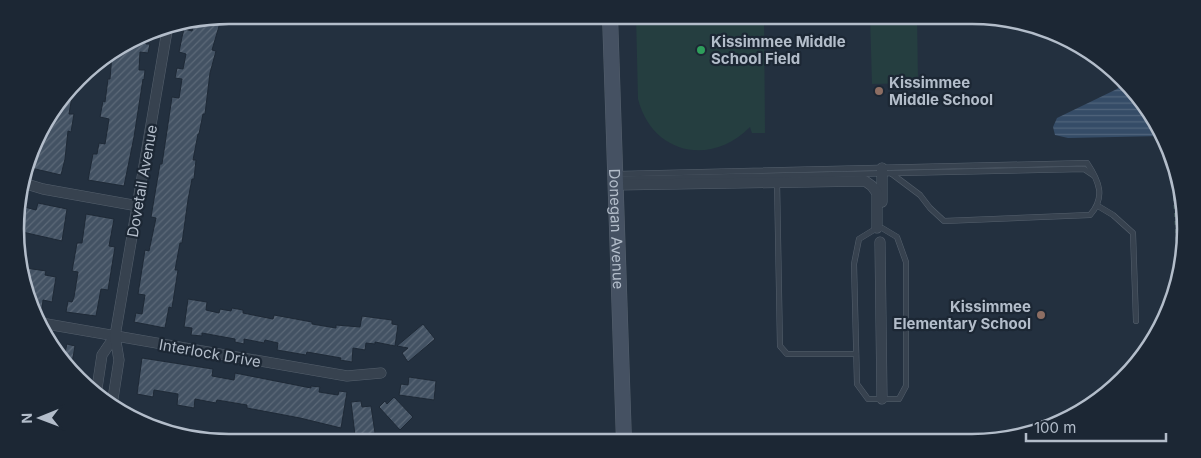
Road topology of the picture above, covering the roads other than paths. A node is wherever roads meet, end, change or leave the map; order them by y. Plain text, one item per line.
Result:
1 (610, 24) edge
2 (167, 34) edge
3 (885, 172) junction
4 (777, 176) junction
5 (1096, 177) junction
6 (615, 179) junction
7 (29, 185) edge
8 (138, 206) junction
9 (1098, 206) junction
10 (879, 228) junction
11 (880, 242) dead end
12 (1136, 321) dead end
13 (47, 324) edge
14 (115, 336) junction
15 (856, 354) junction
16 (380, 373) dead end
17 (97, 386) edge
18 (113, 399) edge
19 (882, 399) junction
20 (624, 434) edge

1 - 6 street, Donegan Avenue
2 - 8 street, Dovetail Avenue
3 - 4 lane
3 - 5 lane
3 - 5 lane
3 - 9 lane
3 - 10 street
4 - 6 street
4 - 10 street
4 - 15 lane
5 - 9 lane
6 - 20 street, Donegan Avenue
7 - 8 street
8 - 14 street, Dovetail Avenue
9 - 12 lane
10 - 15 lane
10 - 19 lane
11 - 19 street
13 - 14 street, Interlock Drive
14 - 16 street, Interlock Drive
14 - 17 street, Dovetail Avenue
14 - 18 street, Dovetail Avenue
15 - 19 lane

